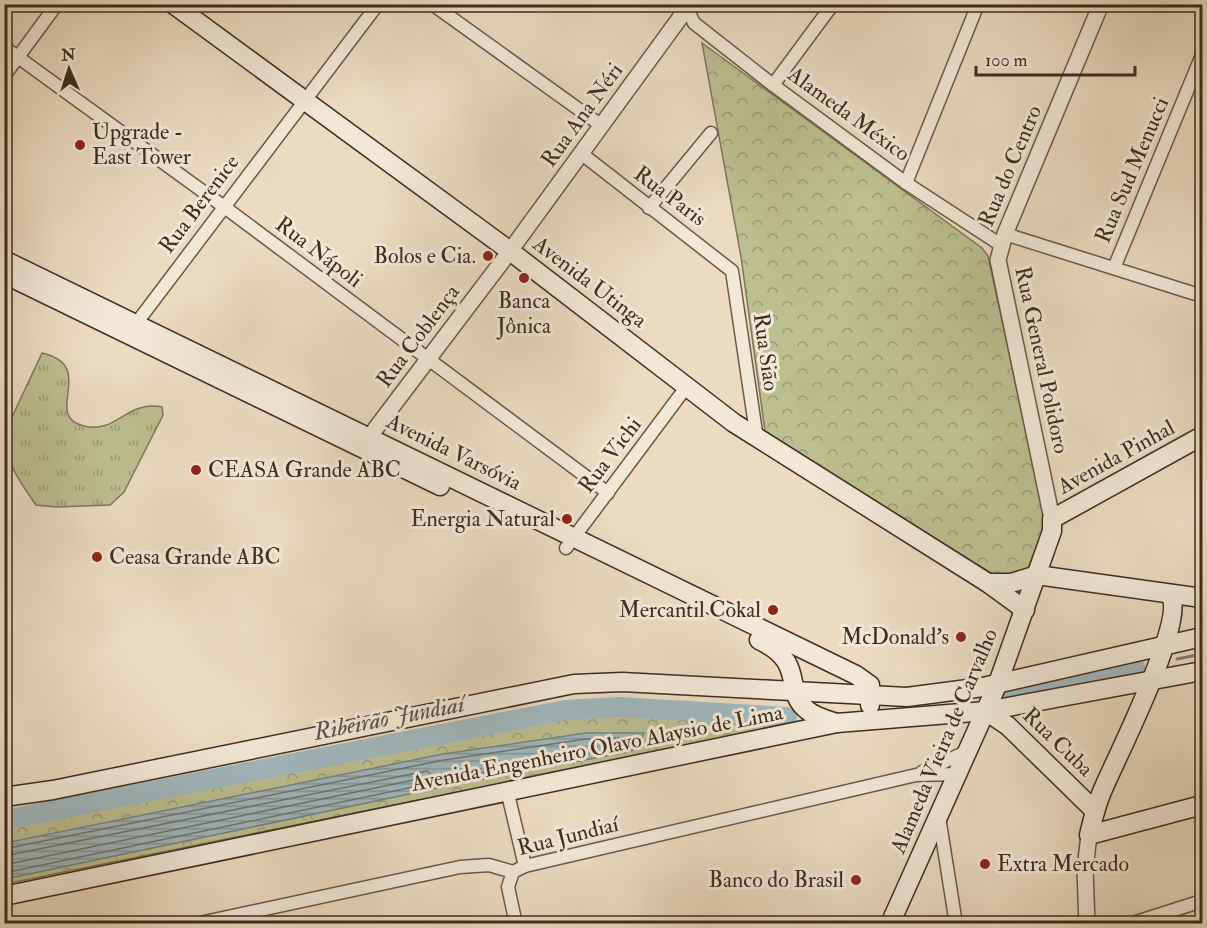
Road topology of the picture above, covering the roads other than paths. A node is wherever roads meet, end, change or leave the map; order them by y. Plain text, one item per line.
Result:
1 (57, 4) edge
2 (173, 4) edge
3 (378, 4) edge
4 (432, 4) edge
5 (833, 4) edge
6 (978, 4) edge
7 (1101, 4) edge
8 (687, 7) edge
9 (4, 47) edge
10 (1203, 55) edge
11 (18, 57) junction
12 (4, 76) edge
13 (773, 85) junction
14 (305, 100) junction
15 (602, 126) junction
16 (711, 134) dead end
17 (582, 154) junction
18 (906, 183) junction
19 (223, 206) junction
20 (649, 208) junction
21 (1003, 240) junction
22 (510, 251) junction
23 (4, 260) edge
24 (1113, 268) junction
25 (732, 272) joint
26 (4, 274) edge
27 (1203, 296) edge
28 (132, 329) junction
29 (428, 360) junction
30 (687, 386) junction
31 (1203, 436) edge
32 (757, 439) junction
33 (367, 443) junction
34 (608, 493) junction
35 (1052, 519) junction
36 (570, 543) junction
37 (1037, 575) junction
38 (988, 583) junction
39 (1170, 594) junction
40 (1203, 598) edge
41 (1025, 610) junction
42 (1203, 637) edge
43 (1164, 646) junction
44 (842, 668) junction
45 (1203, 671) edge
46 (1153, 679) junction
47 (998, 683) junction
48 (795, 685) junction
49 (872, 697) junction
50 (987, 711) junction
51 (858, 720) junction
52 (837, 723) junction
53 (968, 751) junction
54 (958, 774) junction
55 (916, 775) junction
56 (507, 790) junction
57 (4, 797) edge
58 (1203, 805) edge
59 (1095, 811) junction
60 (939, 815) junction
61 (1089, 835) junction
62 (519, 869) junction
63 (4, 896) edge
64 (1203, 901) edge
65 (889, 922) edge
66 (195, 924) edge
67 (516, 924) edge
68 (956, 924) edge
69 (1087, 924) edge
70 (1130, 924) edge

1 - 11 street
2 - 14 main road, Avenida Utinga
3 - 14 street, Rua Berenice
4 - 15 street
5 - 13 street
6 - 18 street
7 - 21 street, Rua do Centro
8 - 13 street, Alameda México
8 - 15 street, Rua Ana Néri
9 - 11 street, Rua Nápoli
10 - 24 street, Rua Sud Menucci
11 - 12 street
11 - 19 street, Rua Nápoli
13 - 18 street, Alameda México
14 - 19 street, Rua Berenice
14 - 22 main road, Avenida Utinga
15 - 17 street, Rua Ana Néri
16 - 20 street
17 - 20 street, Rua Paris
17 - 22 street, Rua Ana Néri
18 - 21 street, Alameda México
19 - 28 street, Rua Berenice
19 - 29 street, Rua Nápoli
20 - 25 street, Rua Paris
21 - 24 street, Alameda México
21 - 35 street, Rua General Polidoro
22 - 29 street, Rua Coblença
22 - 30 main road, Avenida Utinga
23 - 28 main road, Avenida Varsóvia
24 - 27 street, Alameda México
25 - 32 street, Rua Sião
26 - 28 main road, Avenida Varsóvia
28 - 33 main road, Avenida Varsóvia
29 - 33 street, Rua Coblença
29 - 34 street, Rua Nápoli
30 - 32 main road, Avenida Utinga
30 - 34 street, Rua Vichi
31 - 35 main road, Avenida Pinhal
32 - 38 main road, Avenida Utinga
33 - 36 main road, Avenida Varsóvia
34 - 36 street, Rua Vichi
35 - 37 main road, Alameda Vieira de Carvalho
36 - 44 main road, Avenida Varsóvia
36 - 48 main road, Avenida Varsóvia
37 - 38 main road
37 - 39 main road
37 - 41 main road, Alameda Vieira de Carvalho
38 - 41 main road, Avenida Utinga
39 - 40 main road
39 - 43 main road
41 - 47 main road, Alameda Vieira de Carvalho
42 - 43 main road, Avenida Engenheiro Olavo Alaysio de Lima
43 - 46 main road
43 - 47 main road, Avenida Engenheiro Olavo Alaysio de Lima
44 - 48 main road
44 - 49 main road, Avenida Varsóvia
45 - 46 main road, Avenida Engenheiro Olavo Alaysio de Lima
46 - 50 main road, Avenida Engenheiro Olavo Alaysio de Lima
46 - 59 main road
47 - 49 main road, Avenida Engenheiro Olavo Alaysio de Lima
47 - 50 main road, Alameda Vieira de Carvalho
48 - 49 main road, Avenida Engenheiro Olavo Alaysio de Lima
48 - 52 main road, Avenida Varsóvia
48 - 57 main road, Avenida Engenheiro Olavo Alaysio de Lima
49 - 51 main road
50 - 51 main road, Avenida Engenheiro Olavo Alaysio de Lima
50 - 53 main road, Alameda Vieira de Carvalho
50 - 59 main road, Rua Cuba
51 - 52 main road, Avenida Engenheiro Olavo Alaysio de Lima
52 - 56 main road, Avenida Engenheiro Olavo Alaysio de Lima
53 - 54 main road, Alameda Vieira de Carvalho
53 - 55 street, Rua Jundiaí
54 - 55 street, Rua Jundiaí
54 - 60 main road, Alameda Vieira de Carvalho
55 - 62 street, Rua Jundiaí
56 - 62 street
56 - 63 main road, Avenida Engenheiro Olavo Alaysio de Lima
58 - 61 main road
59 - 61 main road
60 - 65 main road, Alameda Vieira de Carvalho
60 - 68 street
61 - 69 street
62 - 66 street, Rua Jundiaí
62 - 67 street
64 - 70 street

